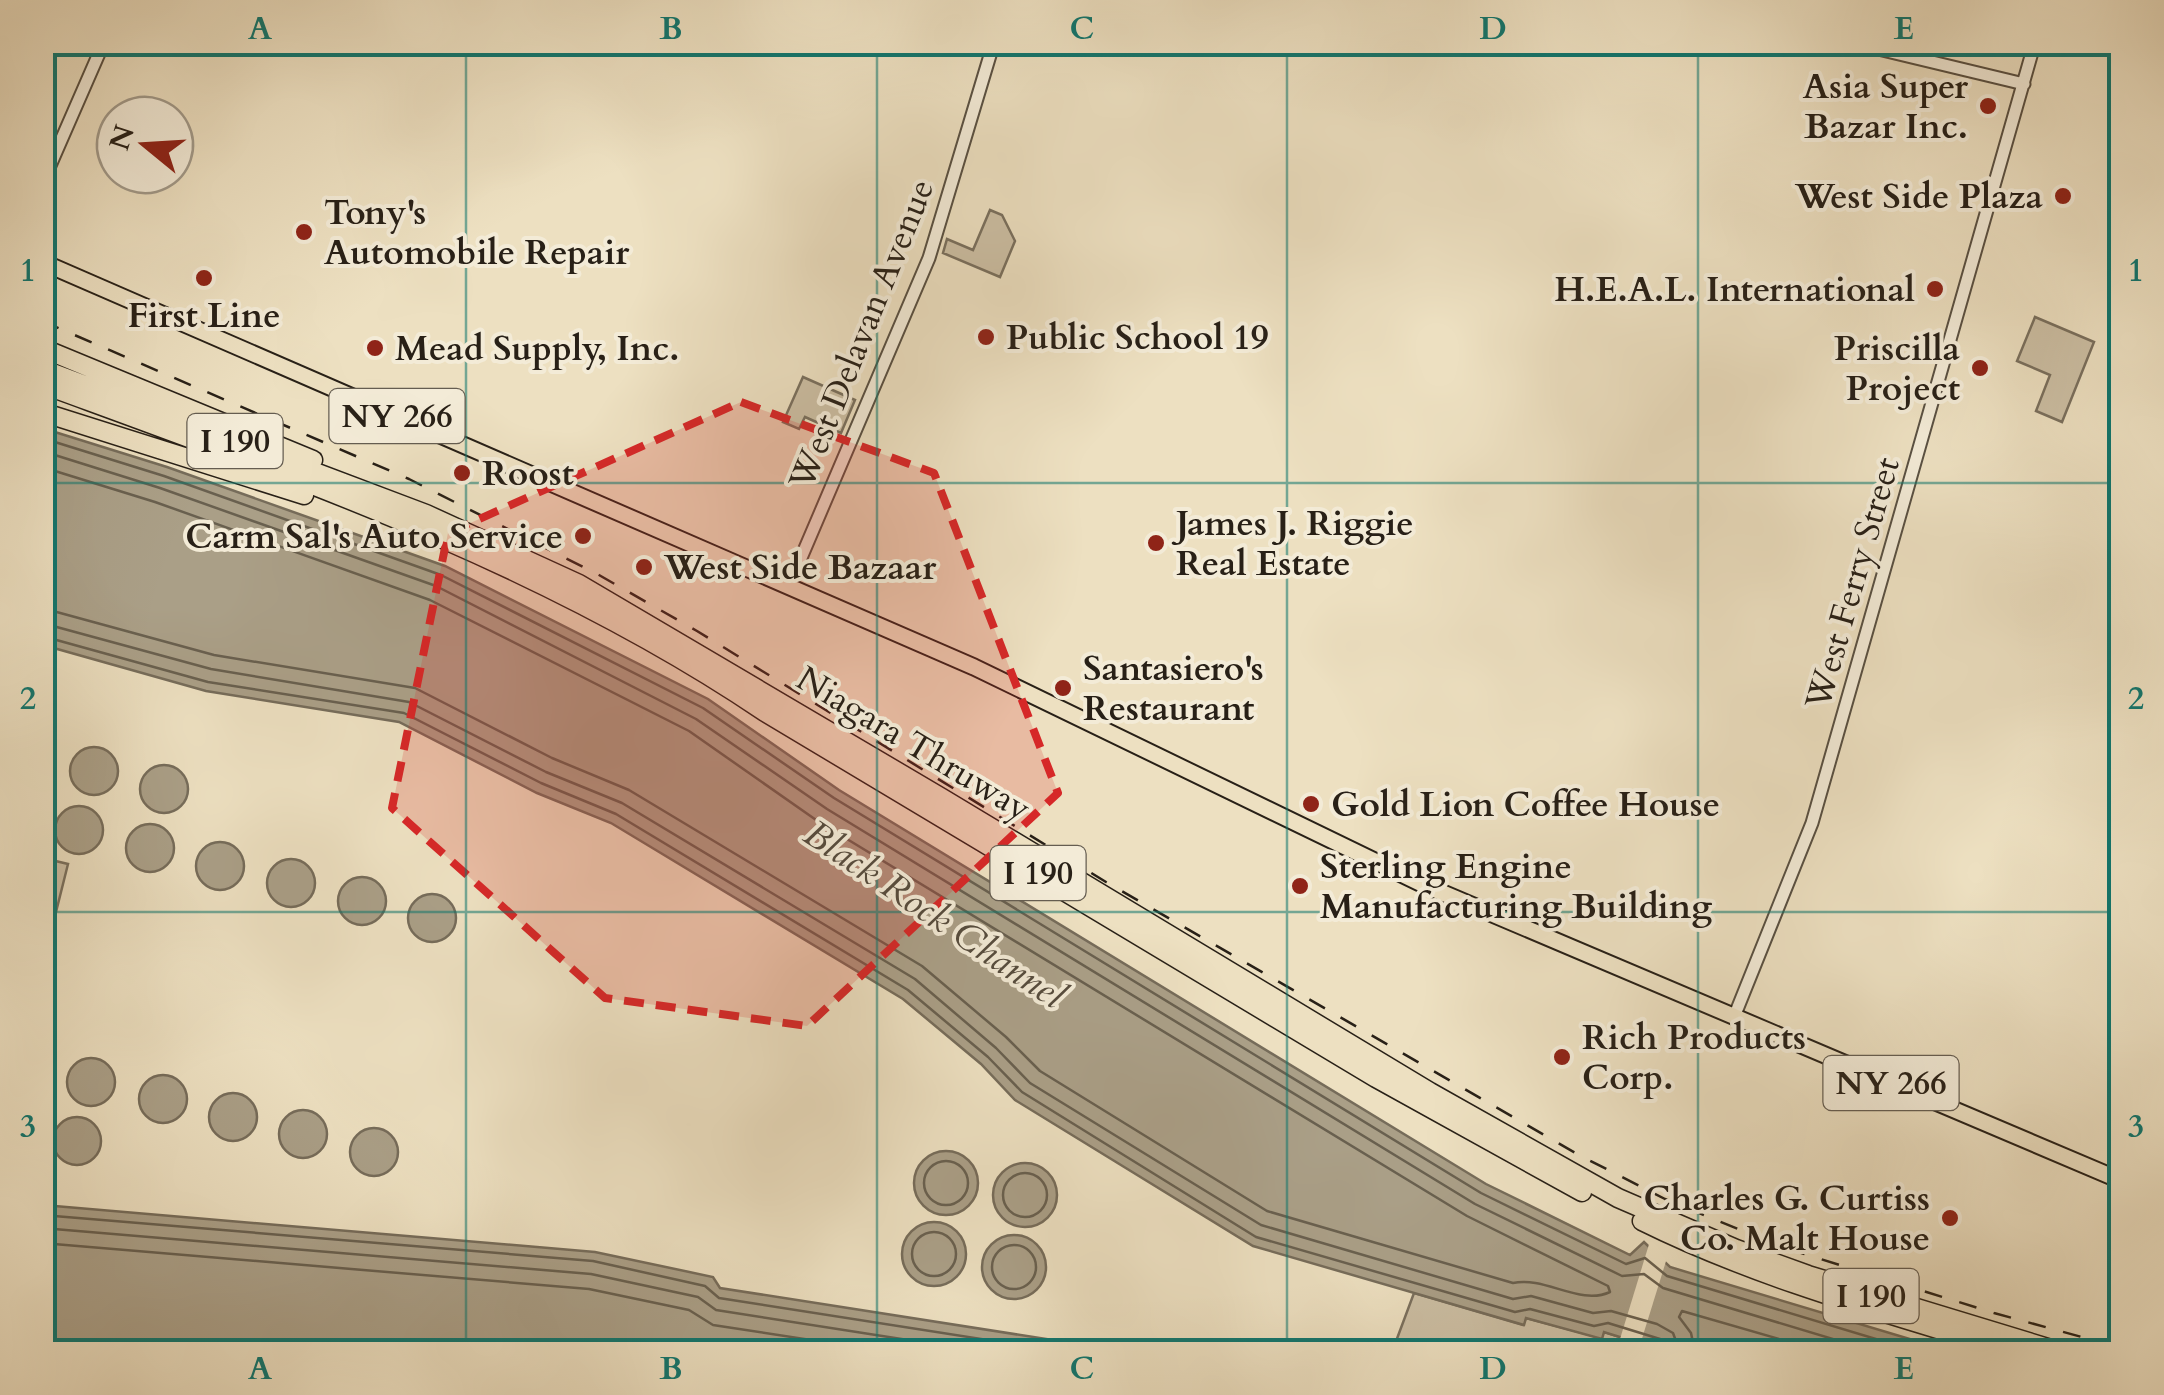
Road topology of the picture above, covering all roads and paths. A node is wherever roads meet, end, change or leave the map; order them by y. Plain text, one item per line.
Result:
1 (104, 42) edge
2 (994, 42) edge
3 (1849, 42) edge
4 (2035, 42) edge
5 (2024, 84) junction
6 (42, 184) edge
7 (42, 262) edge
8 (42, 348) edge
9 (42, 368) edge
10 (42, 384) edge
11 (42, 412) edge
12 (423, 522) junction
13 (789, 586) junction
14 (1734, 1017) junction
15 (2122, 1181) edge
16 (1683, 1234) junction
17 (2018, 1352) edge
18 (2061, 1352) edge

1 - 6 street
2 - 13 street, West Delavan Avenue
3 - 5 street
4 - 5 street, West Ferry Street
5 - 14 street, West Ferry Street
7 - 13 main road, NY 266
8 - 12 highway
9 - 12 highway, Niagara Thruway / I 190
10 - 12 highway, Niagara Thruway / I 190
11 - 12 highway
12 - 16 highway, Niagara Thruway / I 190
13 - 14 main road, NY 266
14 - 15 main road, NY 266
16 - 17 highway, Niagara Thruway / I 190
16 - 18 highway, Niagara Thruway / I 190

